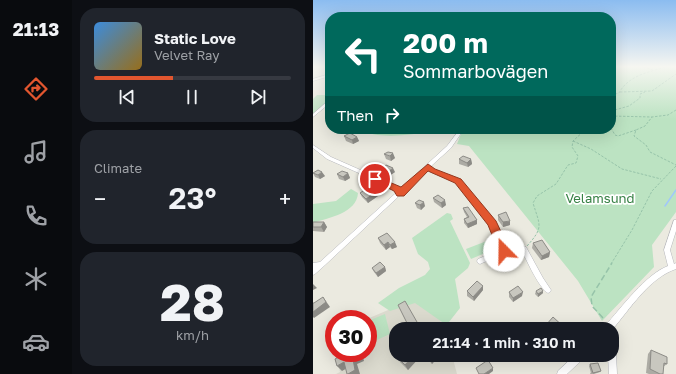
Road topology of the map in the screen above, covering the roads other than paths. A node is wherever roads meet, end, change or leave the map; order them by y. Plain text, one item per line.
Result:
1 (325, 105) edge
2 (313, 116) edge
3 (458, 134) edge
4 (313, 146) edge
5 (428, 167) junction
6 (400, 194) junction
7 (676, 222) edge
8 (504, 251) junction
9 (480, 261) dead end
10 (325, 263) junction
11 (313, 266) edge
12 (674, 266) edge
13 (313, 272) edge
14 (548, 290) dead end
15 (614, 322) edge
16 (574, 362) edge
17 (612, 362) edge
18 (561, 374) edge
19 (613, 374) edge

1 - 2 street
3 - 5 street
4 - 6 street
5 - 6 street
5 - 8 street
6 - 10 street
7 - 12 street
8 - 9 street
8 - 14 street
10 - 11 street
10 - 13 street
12 - 15 street
16 - 18 street
17 - 19 street

